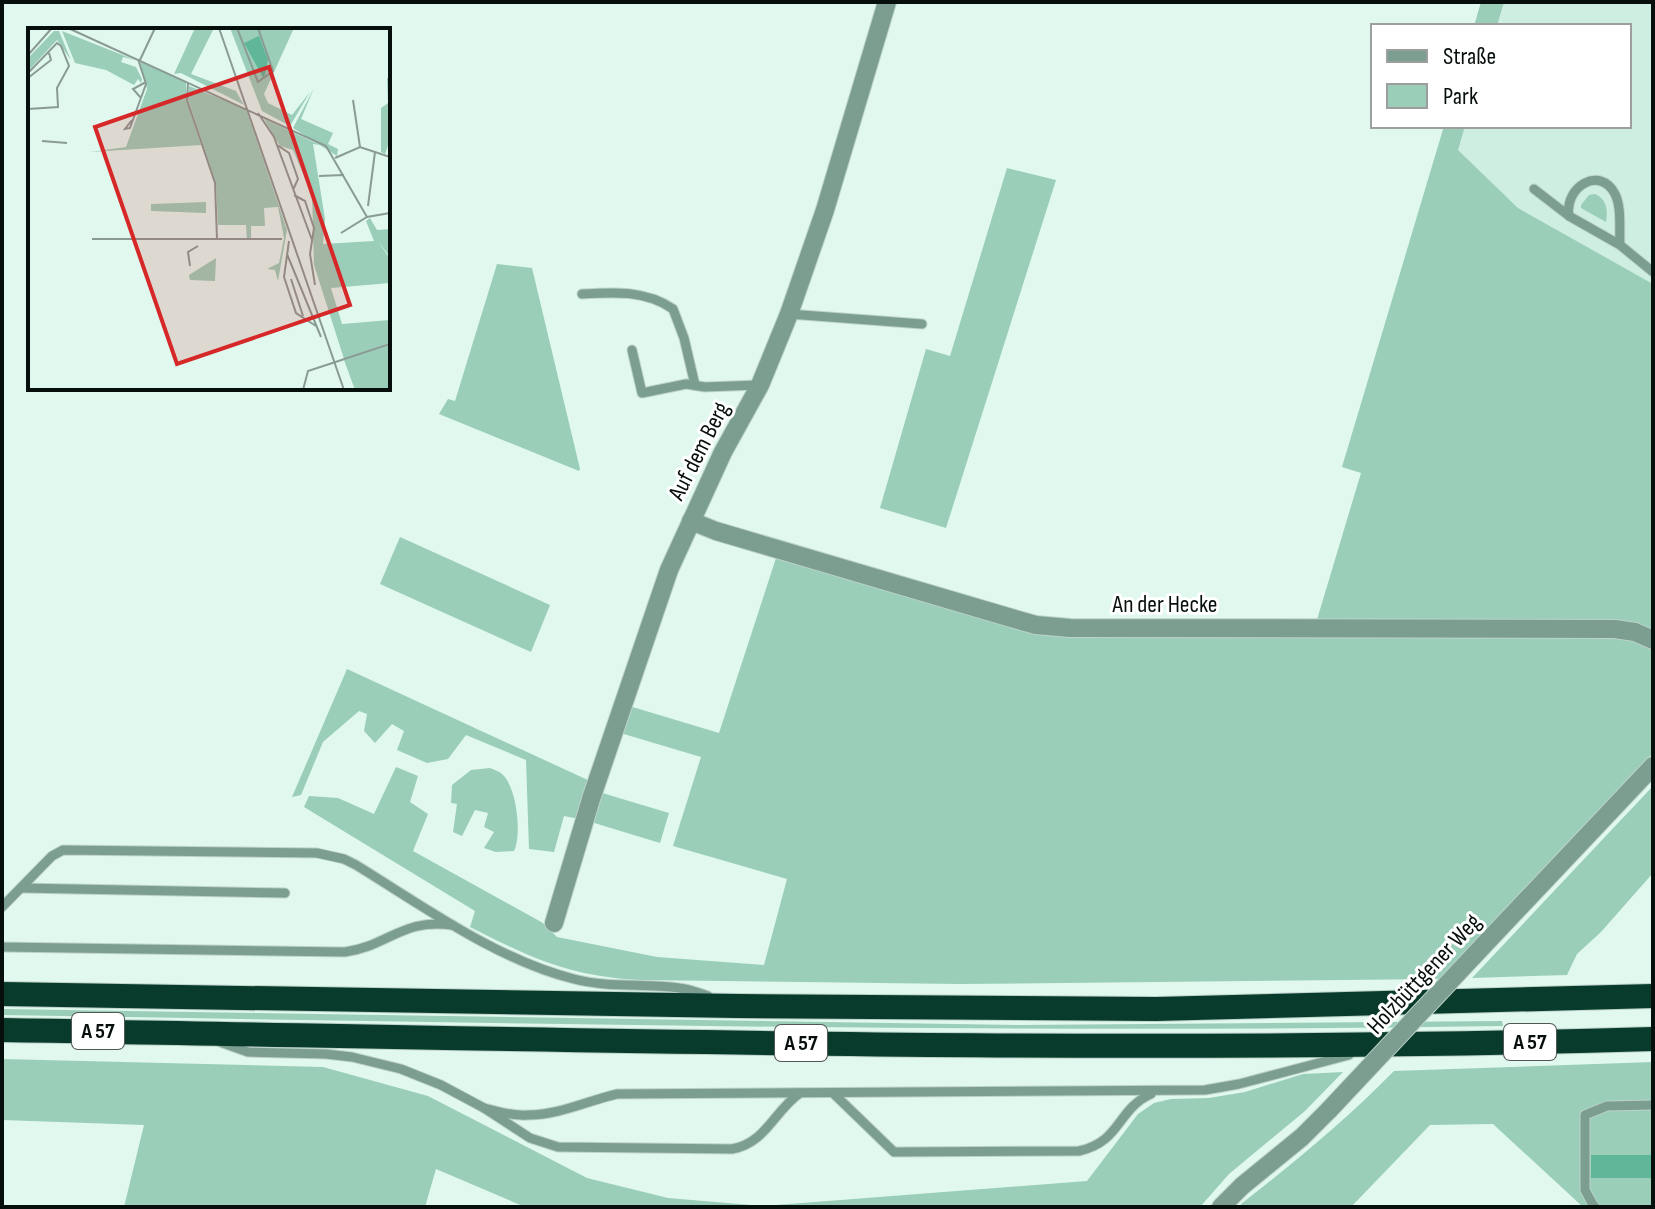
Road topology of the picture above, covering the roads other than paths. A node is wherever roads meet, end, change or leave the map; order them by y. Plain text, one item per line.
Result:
1 (887, 2) edge
2 (1534, 189) dead end
3 (1569, 216) junction
4 (1620, 245) junction
5 (1653, 272) edge
6 (582, 294) dead end
7 (789, 314) junction
8 (922, 324) dead end
9 (632, 350) dead end
10 (695, 385) junction
11 (760, 385) junction
12 (691, 521) junction
13 (1653, 640) edge
14 (1653, 766) edge
15 (21, 888) junction
16 (285, 893) dead end
17 (2, 907) edge
18 (554, 923) dead end
19 (455, 925) junction
20 (2, 947) edge
21 (2, 994) edge
22 (1653, 996) edge
23 (738, 1006) junction
24 (2, 1030) edge
25 (194, 1033) junction
26 (1653, 1039) edge
27 (1407, 1044) junction
28 (1157, 1091) junction
29 (800, 1093) junction
30 (833, 1093) junction
31 (1653, 1105) edge
32 (484, 1108) junction
33 (1221, 1207) edge
34 (1595, 1207) edge

1 - 7 street, Auf dem Berg
2 - 3 lane
3 - 4 lane
3 - 4 lane
4 - 5 lane
6 - 10 lane
7 - 8 lane
7 - 11 street, Auf dem Berg
9 - 10 lane
10 - 11 lane
11 - 12 street, Auf dem Berg
12 - 13 street, An der Hecke
12 - 18 street, Auf dem Berg
14 - 33 street, Holzbüttgener Weg, bridge
15 - 16 lane
15 - 17 lane
15 - 19 lane
19 - 20 lane
19 - 23 lane
21 - 23 highway, A 57
22 - 23 highway, A 57
24 - 25 highway, A 57
25 - 27 highway, A 57
25 - 32 lane
26 - 27 highway, A 57
27 - 28 lane
28 - 30 lane
28 - 30 lane
29 - 30 lane
29 - 32 lane
29 - 32 lane
31 - 34 lane

